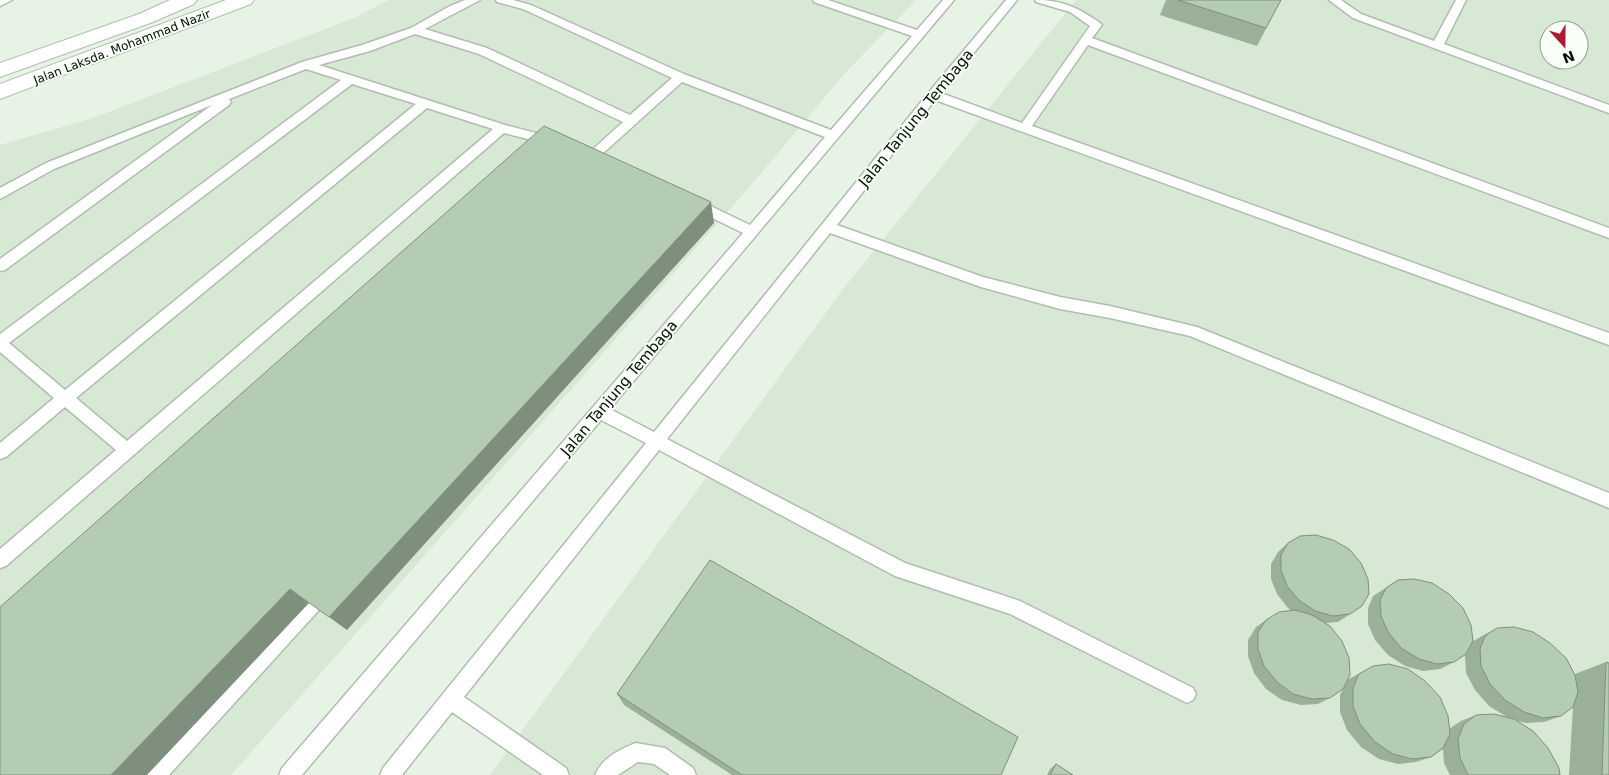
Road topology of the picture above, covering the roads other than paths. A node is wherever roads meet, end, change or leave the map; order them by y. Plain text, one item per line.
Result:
1 (7, 0) edge
2 (187, 0) edge
3 (244, 0) edge
4 (475, 0) edge
5 (502, 0) edge
6 (818, 0) edge
7 (949, 0) edge
8 (1012, 0) edge
9 (1040, 0) edge
10 (1334, 0) edge
11 (1461, 0) edge
12 (0, 3) edge
13 (842, 4) edge
14 (415, 30) junction
15 (919, 35) junction
16 (1086, 40) junction
17 (1437, 46) junction
18 (306, 65) junction
19 (0, 70) edge
20 (680, 77) junction
21 (351, 79) junction
22 (243, 90) junction
23 (0, 92) edge
24 (933, 96) junction
25 (425, 103) junction
26 (1609, 109) edge
27 (631, 121) junction
28 (502, 128) junction
29 (1025, 128) junction
30 (834, 136) junction
31 (558, 143) edge
32 (596, 154) edge
33 (0, 194) edge
34 (684, 202) edge
35 (828, 227) junction
36 (752, 232) junction
37 (1609, 233) edge
38 (0, 266) edge
39 (1609, 339) edge
40 (0, 343) edge
41 (64, 399) junction
42 (599, 411) junction
43 (656, 442) junction
44 (128, 450) junction
45 (0, 452) edge
46 (1609, 501) edge
47 (0, 560) edge
48 (312, 606) edge
49 (1187, 694) dead end
50 (450, 699) junction
51 (156, 775) edge
52 (288, 775) edge
53 (390, 775) edge
54 (559, 775) edge
55 (605, 775) edge
56 (686, 775) edge

1 - 12 lane
2 - 19 main road, Jalan Laksda. Mohammad Nazir
3 - 23 main road, Jalan Laksda. Mohammad Nazir
4 - 14 lane
5 - 20 lane
6 - 13 lane
7 - 15 lane, Jalan Tanjung Tembaga
8 - 24 lane, Jalan Tanjung Tembaga
9 - 16 lane
10 - 17 lane
11 - 17 lane
13 - 15 lane
14 - 18 lane
14 - 27 lane
15 - 30 lane, Jalan Tanjung Tembaga
16 - 29 lane
16 - 37 lane
17 - 26 lane
18 - 21 lane
18 - 22 lane
20 - 27 lane
20 - 30 lane
21 - 25 lane
21 - 40 lane
22 - 33 lane
22 - 38 lane
24 - 29 lane
24 - 35 lane, Jalan Tanjung Tembaga
25 - 28 lane
25 - 41 lane
27 - 32 lane
28 - 31 lane
28 - 44 lane
29 - 39 lane
30 - 36 lane, Jalan Tanjung Tembaga
34 - 36 lane
35 - 43 lane, Jalan Tanjung Tembaga
35 - 46 lane
36 - 42 lane, Jalan Tanjung Tembaga
40 - 41 lane
41 - 44 lane
41 - 45 lane
42 - 43 lane
42 - 52 lane, Jalan Tanjung Tembaga
43 - 49 lane
43 - 50 lane, Jalan Tanjung Tembaga
44 - 47 lane
48 - 51 lane
50 - 53 lane, Jalan Tanjung Tembaga
50 - 54 lane
55 - 56 lane

